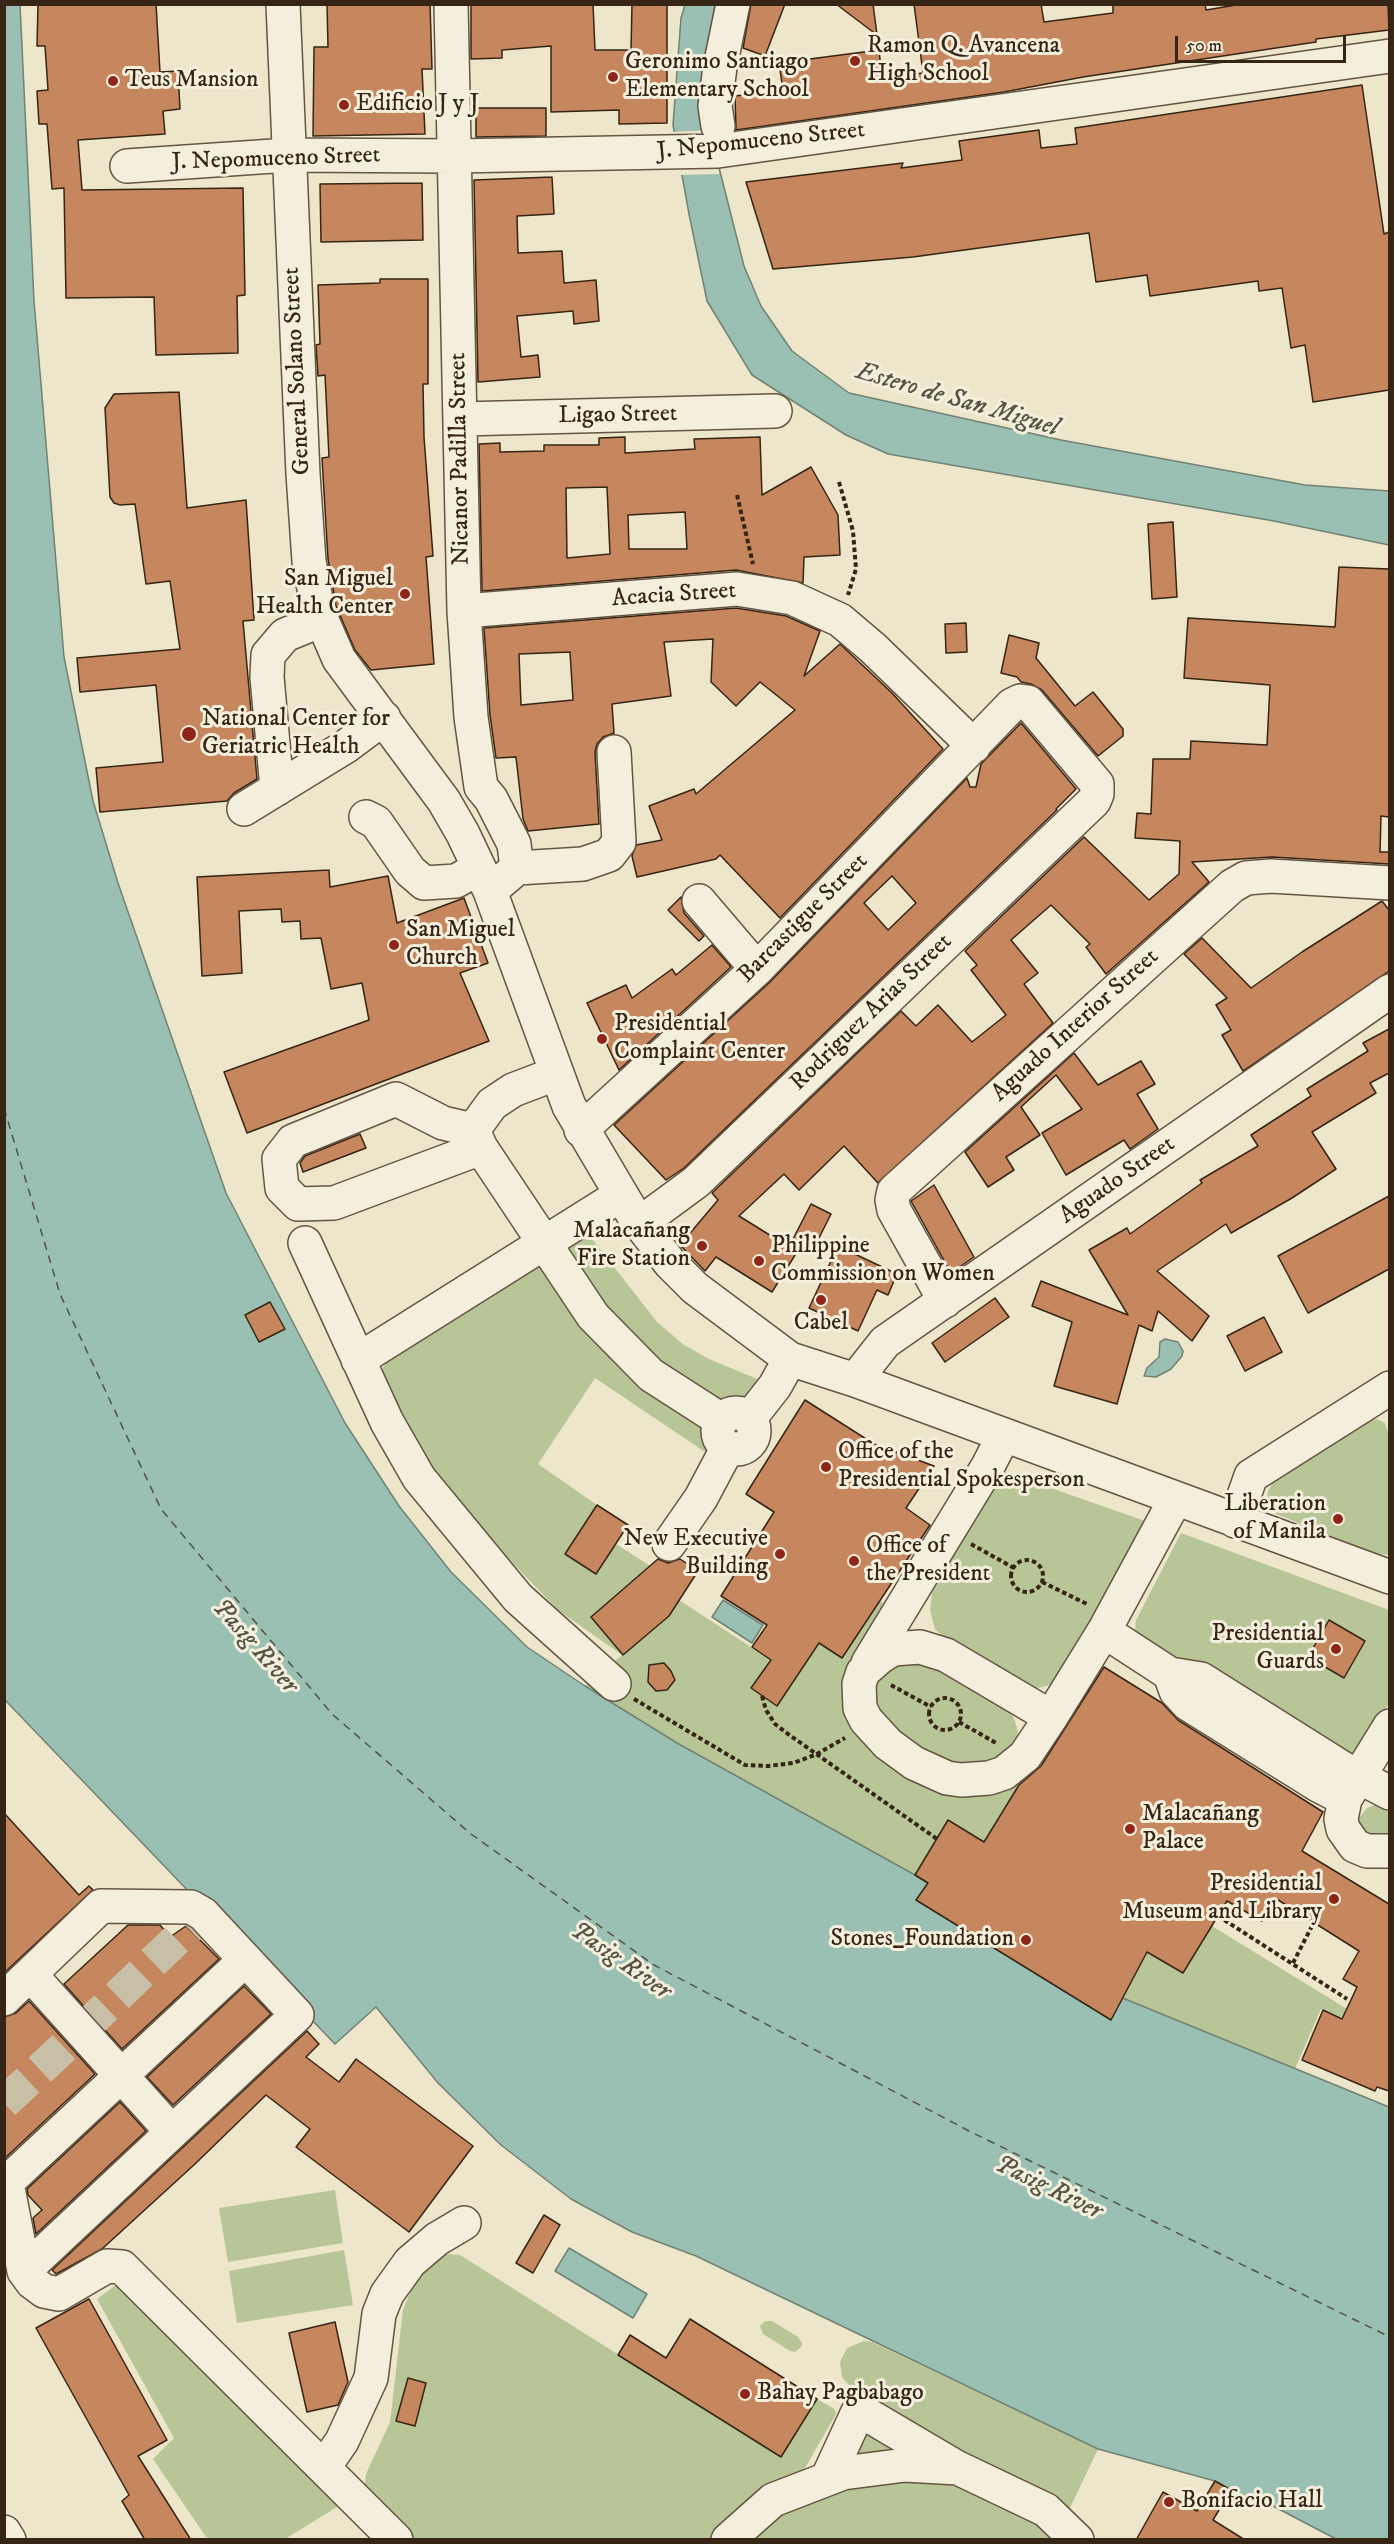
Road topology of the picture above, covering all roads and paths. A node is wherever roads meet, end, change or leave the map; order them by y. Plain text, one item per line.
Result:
1 (283, 4) edge
2 (451, 4) edge
3 (733, 4) edge
4 (1389, 59) edge
5 (718, 139) junction
6 (288, 155) junction
7 (455, 156) junction
8 (127, 166) dead end
9 (776, 411) dead end
10 (461, 419) junction
11 (839, 482) dead end
12 (737, 495) dead end
13 (752, 592) junction
14 (464, 611) junction
15 (322, 620) junction
16 (840, 620) junction
17 (384, 718) junction
18 (974, 746) junction
19 (614, 752) dead end
20 (276, 789) junction
21 (1097, 794) joint
22 (244, 809) dead end
23 (366, 817) dead end
24 (517, 867) junction
25 (485, 879) junction
26 (1389, 883) edge
27 (699, 901) dead end
28 (757, 969) junction
29 (1389, 991) edge
30 (555, 1074) junction
31 (581, 1130) junction
32 (477, 1139) junction
33 (619, 1196) junction
34 (639, 1224) junction
35 (305, 1243) dead end
36 (544, 1245) junction
37 (945, 1301) junction
38 (789, 1359) junction
39 (358, 1360) junction
40 (855, 1380) junction
41 (1389, 1388) edge
42 (733, 1428) junction
43 (1004, 1435) junction
44 (1175, 1500) junction
45 (1235, 1521) junction
46 (965, 1541) dead end
47 (669, 1544) dead end
48 (1014, 1568) junction
49 (1389, 1577) edge
50 (1042, 1582) junction
51 (1100, 1620) junction
52 (863, 1672) junction
53 (614, 1684) joint
54 (762, 1696) dead end
55 (931, 1707) junction
56 (1051, 1717) junction
57 (959, 1722) junction
58 (870, 1725) junction
59 (1389, 1726) edge
60 (815, 1755) junction
61 (1025, 1756) junction
62 (1352, 1787) junction
63 (1389, 1793) edge
64 (937, 1839) dead end
65 (1389, 1851) edge
66 (1218, 1916) dead end
67 (1314, 1922) dead end
68 (245, 1960) junction
69 (1293, 1964) junction
70 (30, 1974) junction
71 (4, 1999) edge
72 (1347, 1999) dead end
73 (122, 2076) junction
74 (172, 2132) junction
75 (6, 2184) edge
76 (464, 2223) dead end
77 (24, 2271) junction
78 (324, 2467) junction
79 (958, 2468) junction
80 (828, 2477) junction
81 (4, 2532) edge
82 (9, 2540) edge
83 (396, 2540) edge
84 (728, 2540) edge
85 (1077, 2540) edge

1 - 6 street, General Solano Street
2 - 7 street, Nicanor Padilla Street
3 - 5 street
4 - 5 street, J. Nepomuceno Street
5 - 7 street, J. Nepomuceno Street
6 - 7 street, J. Nepomuceno Street
6 - 8 street, J. Nepomuceno Street
6 - 15 street, General Solano Street
7 - 10 street, Nicanor Padilla Street
9 - 10 street, Ligao Street
10 - 14 street, Nicanor Padilla Street
11 - 16 path
12 - 13 path
13 - 14 street, Acacia Street
13 - 16 street, Acacia Street
14 - 24 street, Nicanor Padilla Street
15 - 17 street, General Solano Street
15 - 20 street
16 - 18 street, Acacia Street
17 - 20 street
17 - 25 street, General Solano Street
18 - 21 street, Barcastigue Street
18 - 28 street, Barcastigue Street
19 - 24 street
20 - 22 street
21 - 34 street, Rodriguez Arias Street
23 - 25 street
24 - 25 street
25 - 30 street, General Solano Street
26 - 37 street, Aguado Interior Street
27 - 28 street
28 - 31 street, Barcastigue Street
29 - 37 street, Aguado Street
30 - 31 street, General Solano Street
30 - 32 street
31 - 33 street, General Solano Street
32 - 32 street
32 - 36 street
33 - 34 street, General Solano Street
33 - 36 street
34 - 38 street, General Solano Street
35 - 39 street
36 - 39 street
36 - 42 street
37 - 40 street, Aguado Street
38 - 40 street, General Solano Street
38 - 42 street
39 - 53 street
40 - 43 street, General Solano Street
41 - 45 street
42 - 47 street
43 - 44 street, General Solano Street
43 - 52 street
44 - 45 street, General Solano Street
44 - 51 street
45 - 49 street, General Solano Street
46 - 48 path
48 - 50 path
48 - 50 path
50 - 51 path
51 - 56 street
51 - 62 street
52 - 55 path
52 - 56 street
52 - 58 street
53 - 60 path
54 - 60 path
55 - 57 path
55 - 57 path
56 - 61 street
57 - 61 path
58 - 60 path
58 - 61 street
59 - 62 street
60 - 64 path
62 - 63 street
62 - 65 street
66 - 69 path
67 - 69 path
68 - 70 street
68 - 73 street
68 - 74 street
69 - 72 path
70 - 71 street
70 - 73 street
73 - 74 street
73 - 75 street
74 - 77 street
75 - 77 street
76 - 78 street
77 - 78 street
78 - 83 street
79 - 80 street
79 - 80 street
79 - 85 street
80 - 84 street
81 - 82 street

